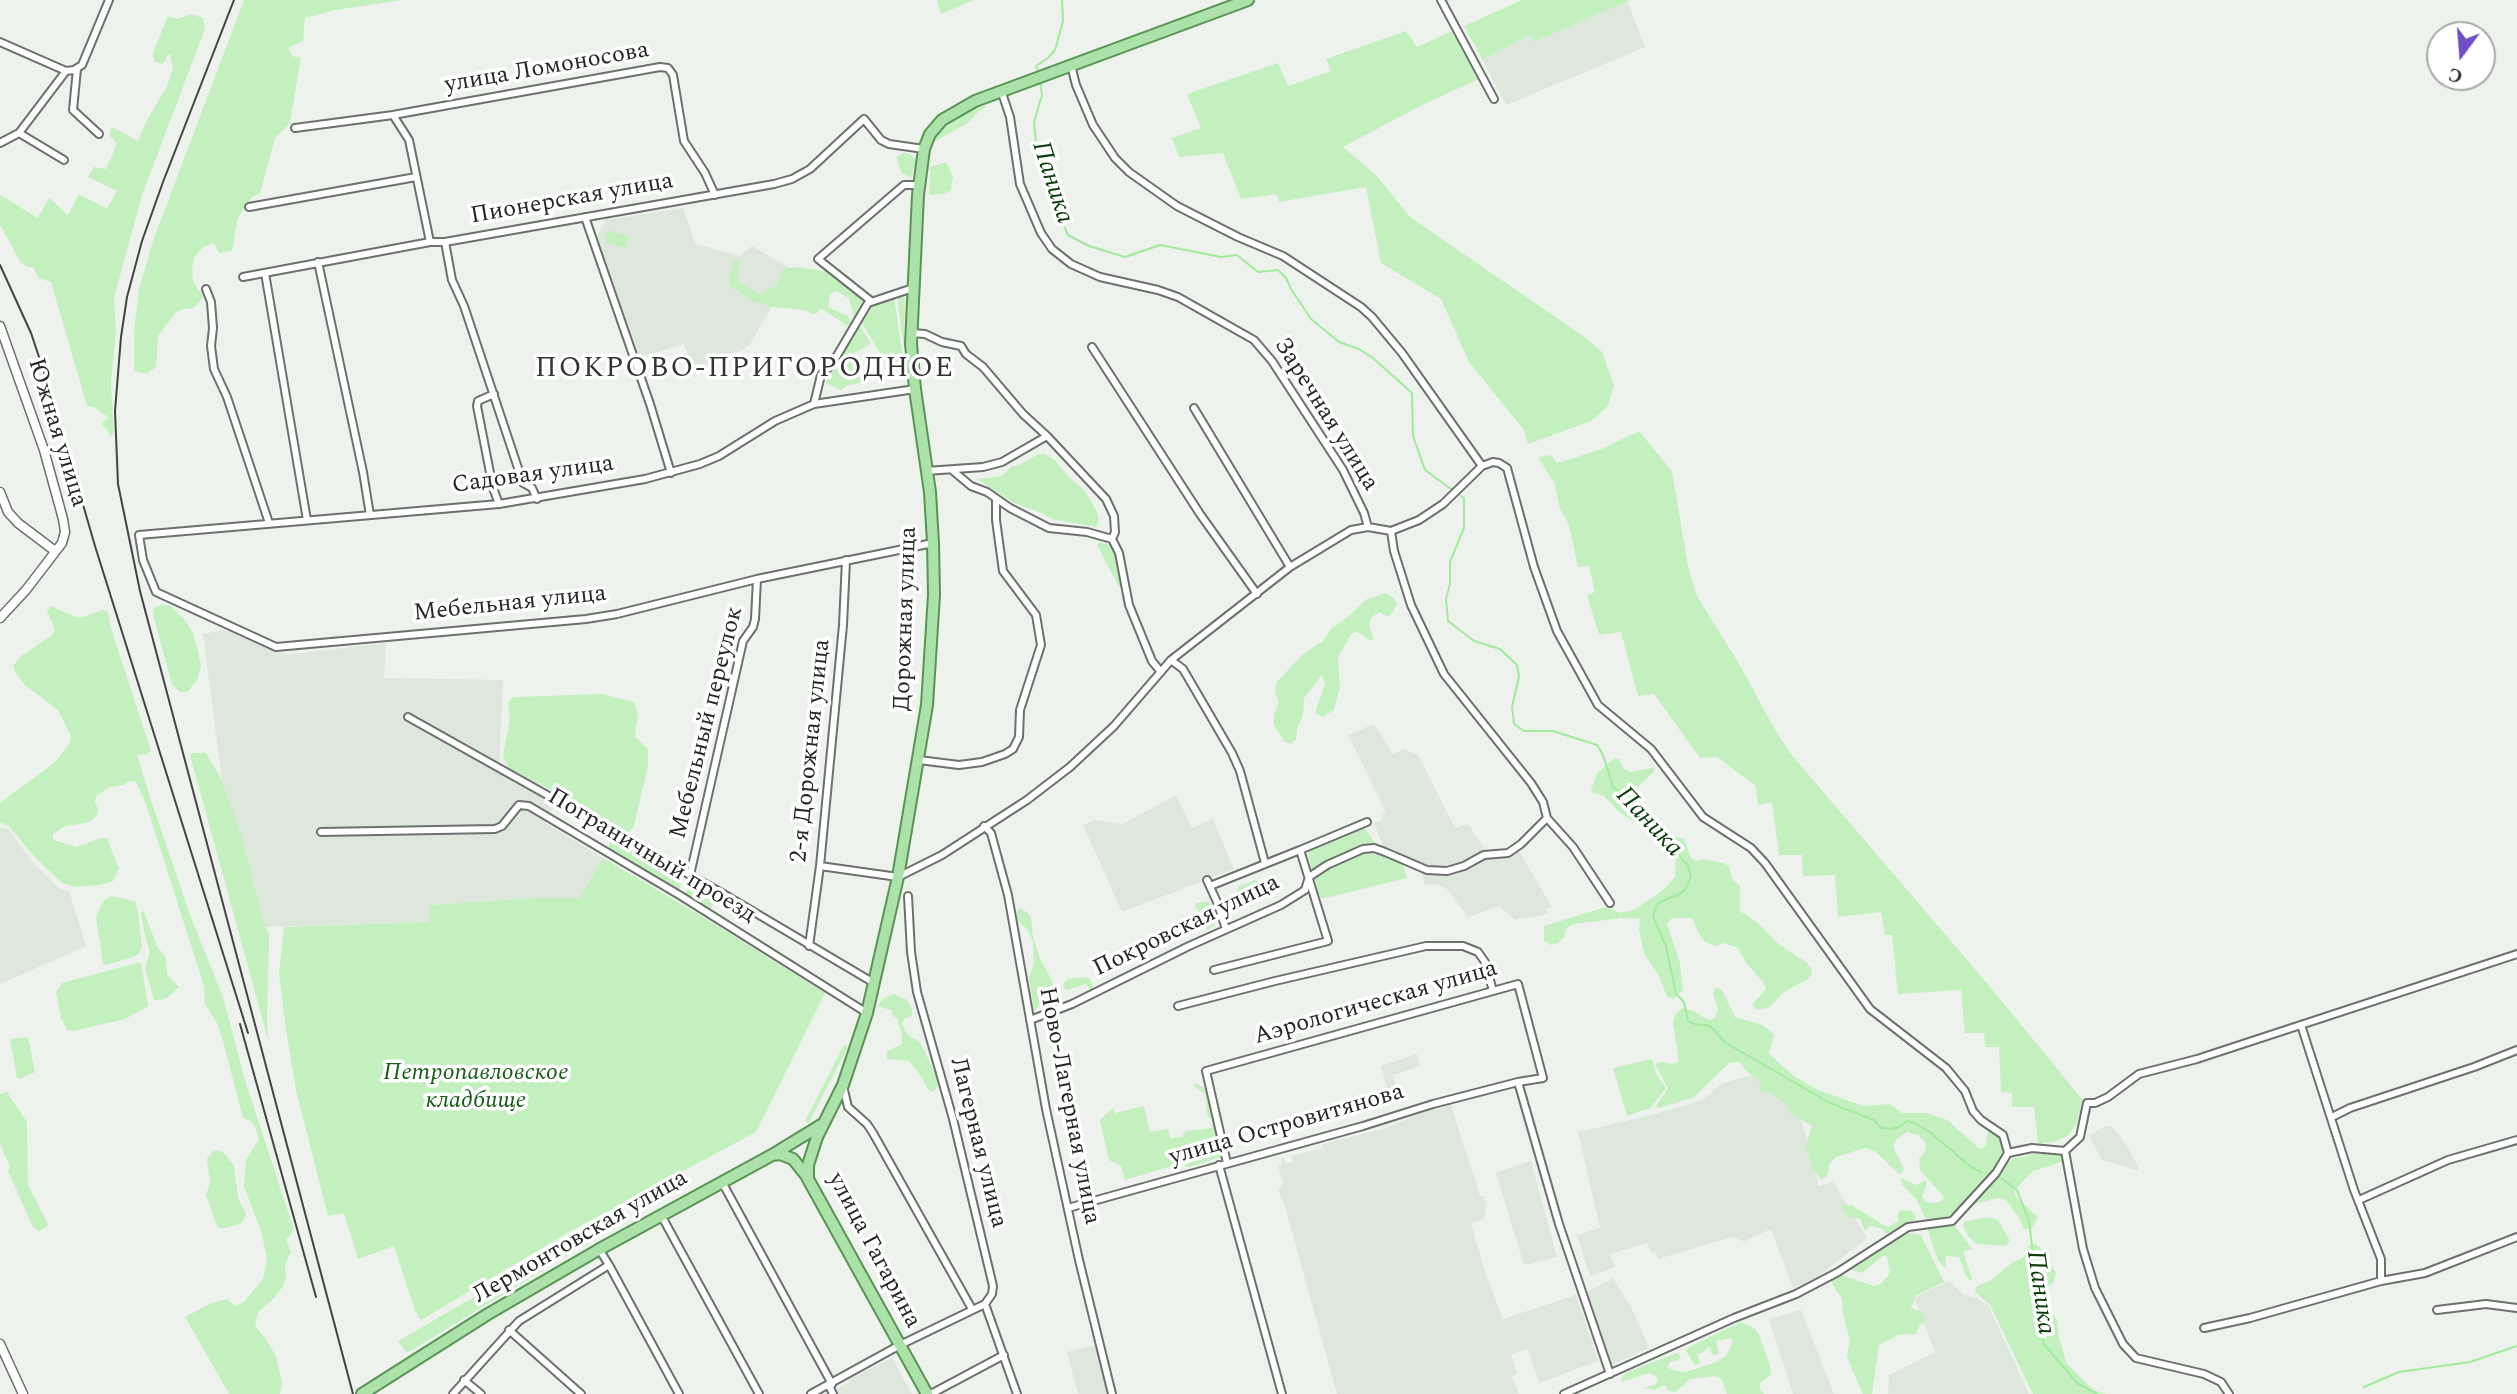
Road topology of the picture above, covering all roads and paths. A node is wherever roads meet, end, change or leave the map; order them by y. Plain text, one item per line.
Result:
1 (109, 0) edge
2 (1248, 0) edge
3 (1441, 0) edge
4 (0, 42) edge
5 (1071, 65) junction
6 (77, 69) junction
7 (66, 71) junction
8 (1002, 90) junction
9 (1494, 99) dead end
10 (393, 115) junction
11 (295, 128) dead end
12 (19, 133) junction
13 (99, 134) dead end
14 (0, 143) edge
15 (924, 149) junction
16 (64, 160) dead end
17 (416, 177) junction
18 (919, 185) junction
19 (715, 195) junction
20 (249, 207) dead end
21 (585, 217) junction
22 (429, 242) junction
23 (445, 242) junction
24 (318, 262) junction
25 (265, 272) junction
26 (243, 277) dead end
27 (913, 288) junction
28 (206, 289) dead end
29 (871, 301) junction
30 (0, 326) edge
31 (911, 333) junction
32 (1092, 347) dead end
33 (915, 389) junction
34 (494, 394) junction
35 (814, 404) junction
36 (1194, 408) dead end
37 (1047, 436) junction
38 (1482, 466) junction
39 (952, 470) junction
40 (926, 471) junction
41 (671, 473) junction
42 (0, 492) edge
43 (537, 499) junction
44 (996, 500) junction
45 (499, 504) junction
46 (4, 510) edge
47 (370, 515) junction
48 (307, 520) junction
49 (269, 523) junction
50 (1368, 527) junction
51 (1391, 531) junction
52 (139, 535) joint
53 (1112, 539) junction
54 (933, 543) junction
55 (55, 551) junction
56 (846, 560) junction
57 (1290, 567) junction
58 (757, 579) junction
59 (1257, 594) junction
60 (0, 618) edge
61 (1171, 660) junction
62 (1161, 672) junction
63 (408, 717) dead end
64 (919, 760) junction
65 (1547, 818) junction
66 (1367, 822) dead end
67 (984, 826) junction
68 (321, 832) dead end
69 (1300, 849) junction
70 (1265, 863) junction
71 (820, 866) junction
72 (690, 875) junction
73 (898, 877) junction
74 (1309, 877) junction
75 (908, 896) dead end
76 (1610, 904) dead end
77 (1226, 929) junction
78 (809, 946) junction
79 (2517, 954) edge
80 (1214, 971) dead end
81 (874, 983) junction
82 (1493, 991) junction
83 (1178, 1006) dead end
84 (867, 1013) junction
85 (1030, 1020) junction
86 (2301, 1025) junction
87 (2517, 1050) edge
88 (1518, 1082) junction
89 (843, 1085) junction
90 (2332, 1117) junction
91 (824, 1123) junction
92 (2517, 1140) edge
93 (2065, 1151) junction
94 (2008, 1153) junction
95 (772, 1155) junction
96 (1227, 1163) junction
97 (1219, 1165) junction
98 (808, 1179) junction
99 (722, 1182) junction
100 (2359, 1200) junction
101 (1068, 1208) junction
102 (661, 1215) junction
103 (2517, 1237) edge
104 (599, 1249) junction
105 (609, 1265) junction
106 (2382, 1282) junction
107 (985, 1304) junction
108 (2517, 1308) edge
109 (972, 1309) junction
110 (2437, 1310) dead end
111 (2204, 1328) dead end
112 (509, 1330) junction
113 (0, 1344) edge
114 (900, 1345) junction
115 (1004, 1355) junction
116 (1610, 1374) junction
117 (464, 1380) junction
118 (832, 1384) junction
119 (23, 1394) edge
120 (362, 1394) edge
121 (453, 1394) edge
122 (481, 1394) edge
123 (581, 1394) edge
124 (679, 1394) edge
125 (759, 1394) edge
126 (811, 1394) edge
127 (833, 1394) edge
128 (929, 1394) edge
129 (1017, 1394) edge
130 (1112, 1394) edge
131 (1282, 1394) edge
132 (1564, 1394) edge
133 (2229, 1394) edge

1 - 6 street
2 - 5 main road
3 - 9 street
4 - 7 street
5 - 8 main road
5 - 38 street
6 - 7 street
6 - 13 street
7 - 12 street
8 - 15 main road, Дорожная улица
8 - 50 street, Заречная улица
10 - 11 street, улица Ломоносова
10 - 17 street
10 - 19 street, улица Ломоносова
12 - 14 street
12 - 16 street
15 - 18 main road, Дорожная улица
15 - 19 street, Пионерская улица
17 - 20 street
17 - 22 street
18 - 27 main road, Дорожная улица
18 - 29 street
19 - 21 street, Пионерская улица
21 - 23 street, Пионерская улица
21 - 41 street
22 - 23 street, Пионерская улица
22 - 24 street, Пионерская улица
23 - 34 street
24 - 25 street, Пионерская улица
24 - 47 street
25 - 26 street, Пионерская улица
25 - 48 street
27 - 29 street
27 - 31 main road, Дорожная улица
28 - 49 street
29 - 35 street
30 - 55 street, Южная улица
31 - 33 main road, Дорожная улица
31 - 37 street
32 - 59 street
33 - 35 street, Садовая улица
33 - 40 main road, Дорожная улица
34 - 43 street
34 - 45 street
35 - 41 street, Садовая улица
36 - 57 street
37 - 39 street
37 - 53 street
38 - 51 street
38 - 94 street
39 - 40 street
39 - 44 street
40 - 54 main road, Дорожная улица
41 - 43 street, Садовая улица
42 - 46 street
43 - 45 street, Садовая улица
44 - 53 street
44 - 64 street
45 - 47 street, Садовая улица
46 - 55 street
47 - 48 street, Садовая улица
48 - 49 street, Садовая улица
49 - 52 street, Садовая улица
50 - 51 street
50 - 57 street
51 - 65 street
52 - 58 street, Мебельная улица
53 - 62 street
54 - 56 street, Мебельная улица
54 - 64 main road, Дорожная улица
55 - 60 street
56 - 58 street, Мебельная улица
56 - 71 street, 2-я Дорожная улица
57 - 59 street
58 - 72 street, Мебельный переулок
59 - 61 street
61 - 62 street
61 - 70 street
62 - 67 street
63 - 72 street
64 - 73 main road, Дорожная улица
65 - 74 street, Покровская улица
65 - 76 street
66 - 69 street
67 - 73 street
67 - 85 street, Ново-Лагерная улица
68 - 84 street, Пограничный проезд
69 - 70 street
69 - 74 street
70 - 77 street
71 - 73 street
71 - 78 street, 2-я Дорожная улица
72 - 78 street
73 - 81 main road, Дорожная улица
74 - 77 street, Покровская улица
74 - 80 street
75 - 107 street, Лагерная улица
77 - 85 street, Покровская улица
78 - 81 street
79 - 86 street
81 - 84 main road, Дорожная улица
82 - 83 street
82 - 88 street, Аэрологическая улица
82 - 96 street, Аэрологическая улица
84 - 89 main road, Дорожная улица
85 - 101 street, Ново-Лагерная улица
86 - 90 street
86 - 93 street
87 - 90 street
88 - 96 street, улица Островитянова
88 - 116 street
89 - 91 main road, Дорожная улица
89 - 109 street
90 - 100 street
91 - 95 main road, Лермонтовская улица
91 - 98 main road, улица Гагарина
92 - 100 street
93 - 94 street
93 - 133 street
94 - 116 street
95 - 98 main road
95 - 99 main road, Лермонтовская улица
96 - 97 street, улица Островитянова
97 - 101 street, улица Островитянова
97 - 131 street
98 - 114 main road, улица Гагарина
99 - 102 main road, Лермонтовская улица
99 - 118 street
100 - 106 street
101 - 130 street, Ново-Лагерная улица
102 - 104 main road, Лермонтовская улица
102 - 125 street
103 - 106 street
104 - 105 street
104 - 120 main road, Лермонтовская улица
105 - 112 street
105 - 124 street
106 - 111 street
107 - 109 street
107 - 115 street, Лагерная улица
108 - 110 street
109 - 114 street
112 - 117 street
112 - 123 street
113 - 119 street
114 - 118 street
114 - 128 main road, улица Гагарина
115 - 128 street
115 - 129 street, Лагерная улица
116 - 132 street
117 - 121 street
117 - 122 street
118 - 126 street
118 - 127 street

